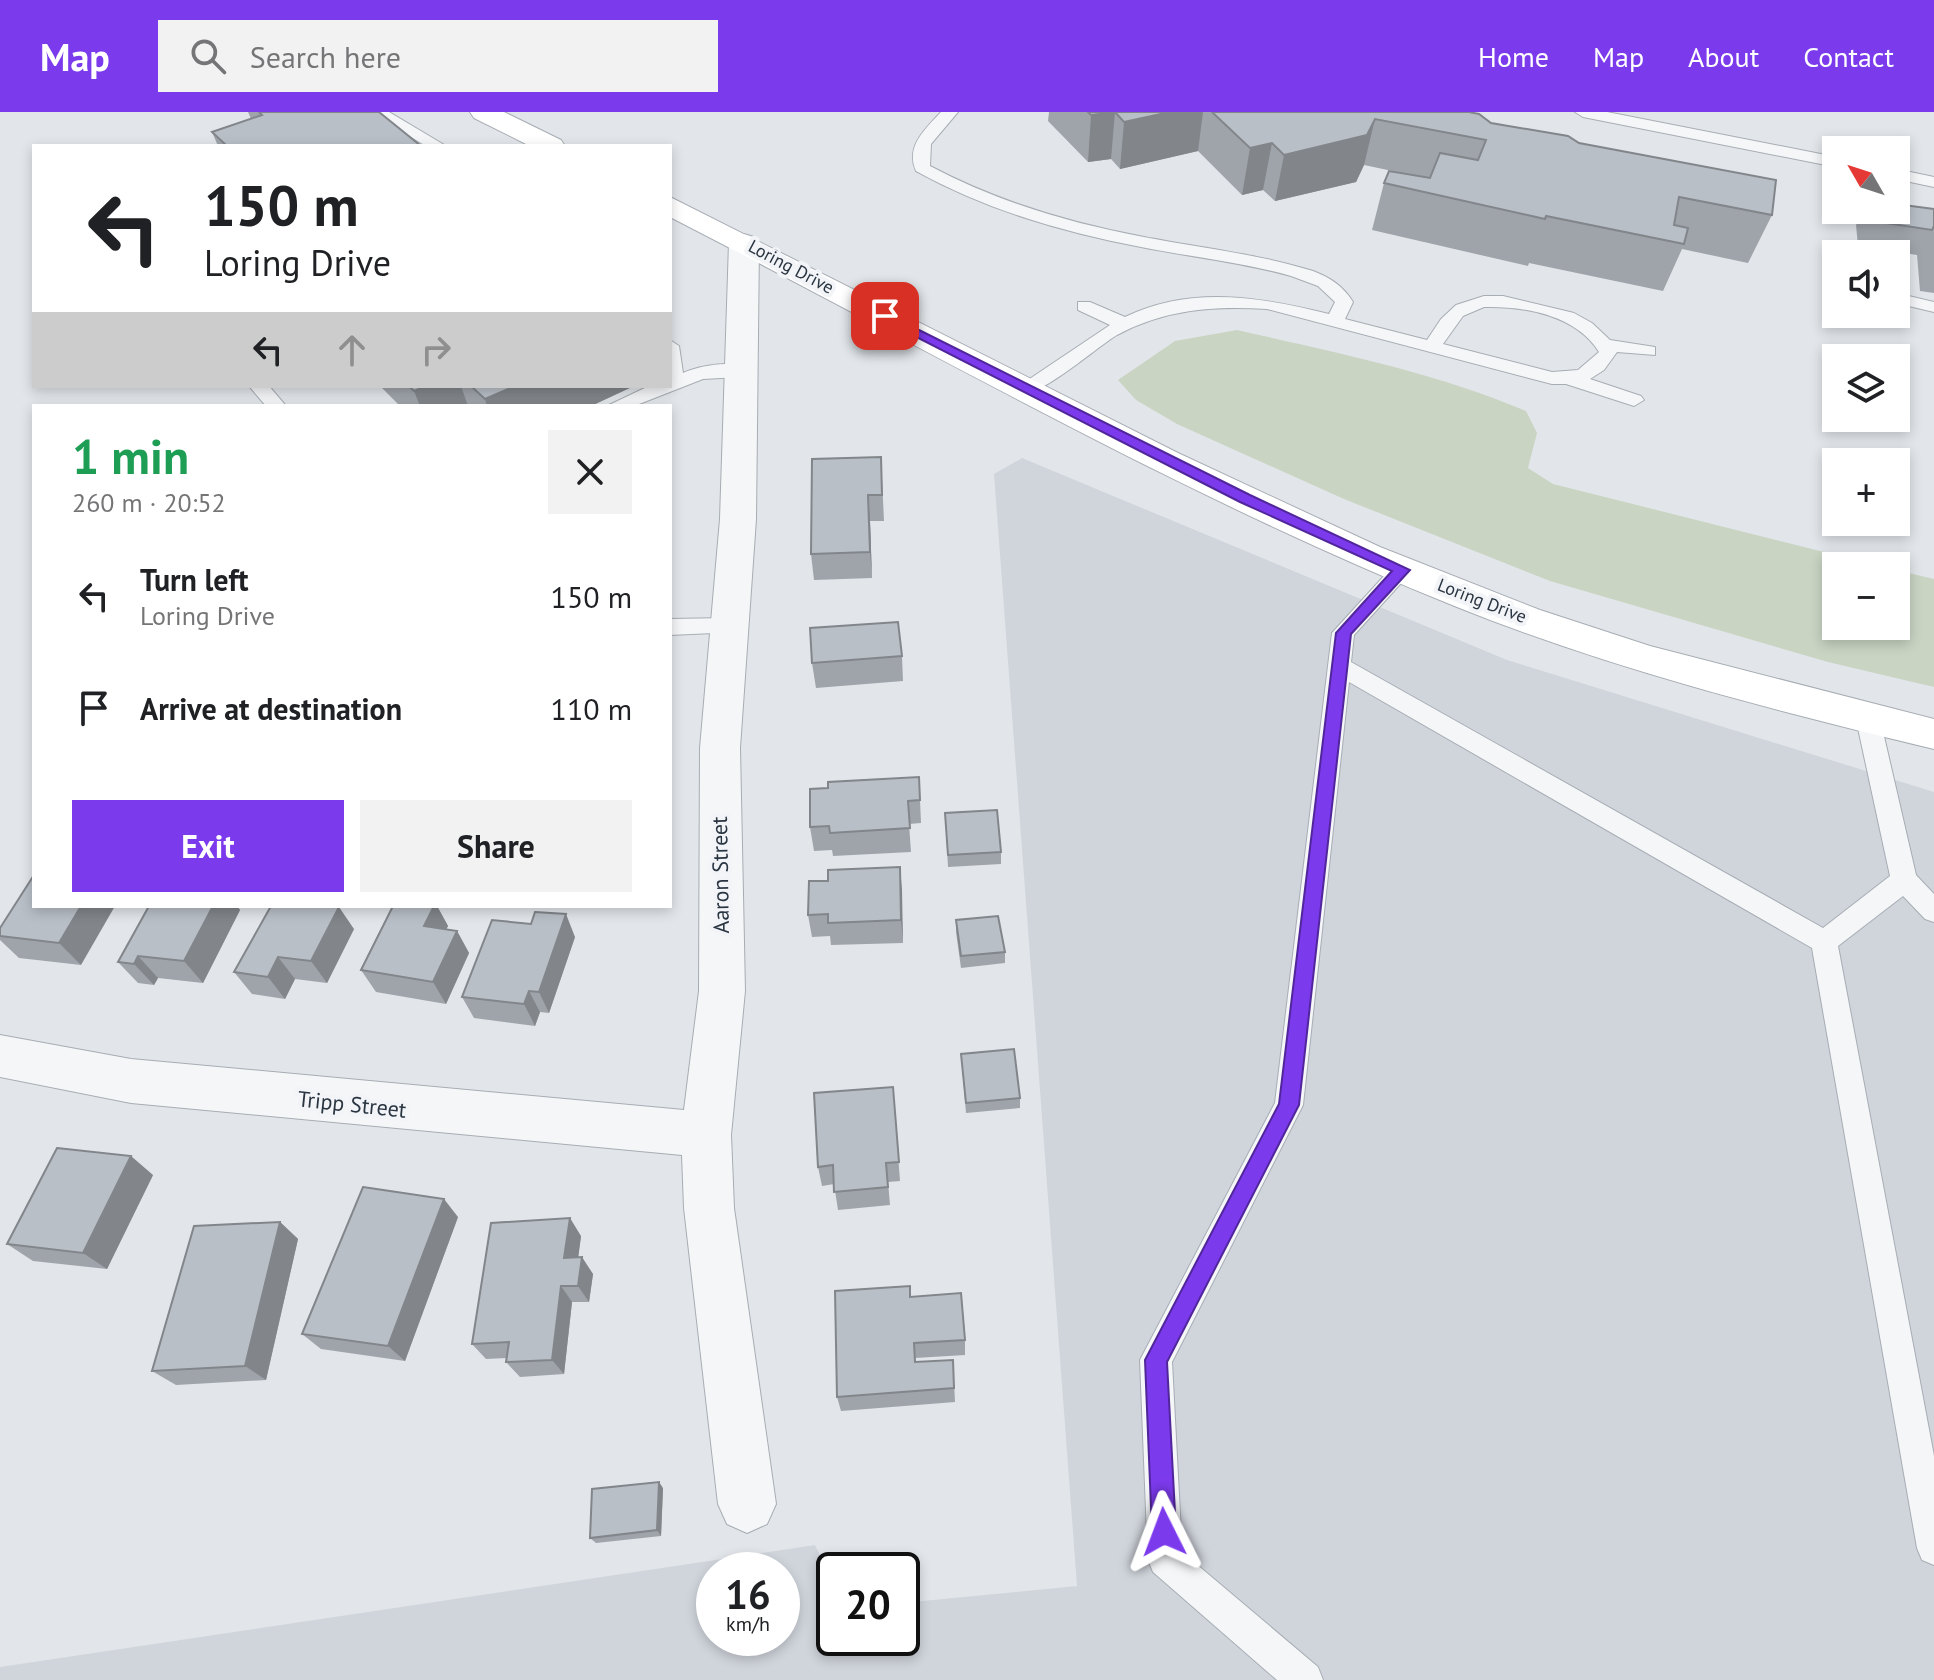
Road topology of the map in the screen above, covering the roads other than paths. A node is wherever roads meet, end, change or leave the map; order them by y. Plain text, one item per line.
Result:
1 (377, 112) edge
2 (483, 112) edge
3 (950, 112) edge
4 (1583, 112) edge
5 (434, 144) edge
6 (547, 144) edge
7 (1822, 159) edge
8 (1910, 177) edge
9 (1934, 182) edge
10 (672, 207) edge
11 (744, 243) junction
12 (1910, 301) edge
13 (1084, 306) dead end
14 (1934, 307) edge
15 (1335, 321) junction
16 (1122, 323) junction
17 (1605, 345) junction
18 (1433, 346) junction
19 (1648, 351) dead end
20 (740, 371) junction
21 (672, 383) edge
22 (261, 388) edge
23 (660, 388) edge
24 (1574, 389) junction
25 (1026, 390) junction
26 (1634, 400) dead end
27 (274, 404) edge
28 (622, 404) edge
29 (1402, 570) junction
30 (728, 626) junction
31 (672, 627) edge
32 (1342, 667) junction
33 (1868, 719) junction
34 (1934, 734) edge
35 (1904, 880) junction
36 (1934, 911) edge
37 (1824, 942) junction
38 (0, 1056) edge
39 (706, 1135) junction
40 (747, 1504) dead end
41 (1934, 1548) edge
42 (1305, 1680) edge

1 - 5 lane
2 - 6 street
3 - 15 lane
4 - 7 lane
8 - 9 lane
10 - 11 street, Loring Drive
11 - 20 street, Aaron Street
11 - 25 street, Loring Drive
12 - 14 lane
13 - 16 lane
15 - 16 lane
15 - 18 lane
16 - 25 lane
17 - 18 lane
17 - 19 lane
17 - 24 lane
18 - 24 lane
20 - 21 lane
20 - 30 street, Aaron Street
22 - 27 lane
23 - 28 lane
24 - 26 lane
25 - 29 street, Loring Drive
29 - 32 lane
29 - 33 street, Loring Drive
30 - 31 lane
30 - 39 street, Aaron Street
32 - 37 lane
32 - 42 lane
33 - 34 street, Loring Drive
33 - 35 lane
35 - 36 lane
35 - 37 lane
37 - 41 lane
38 - 39 street, Tripp Street
39 - 40 street, Aaron Street

